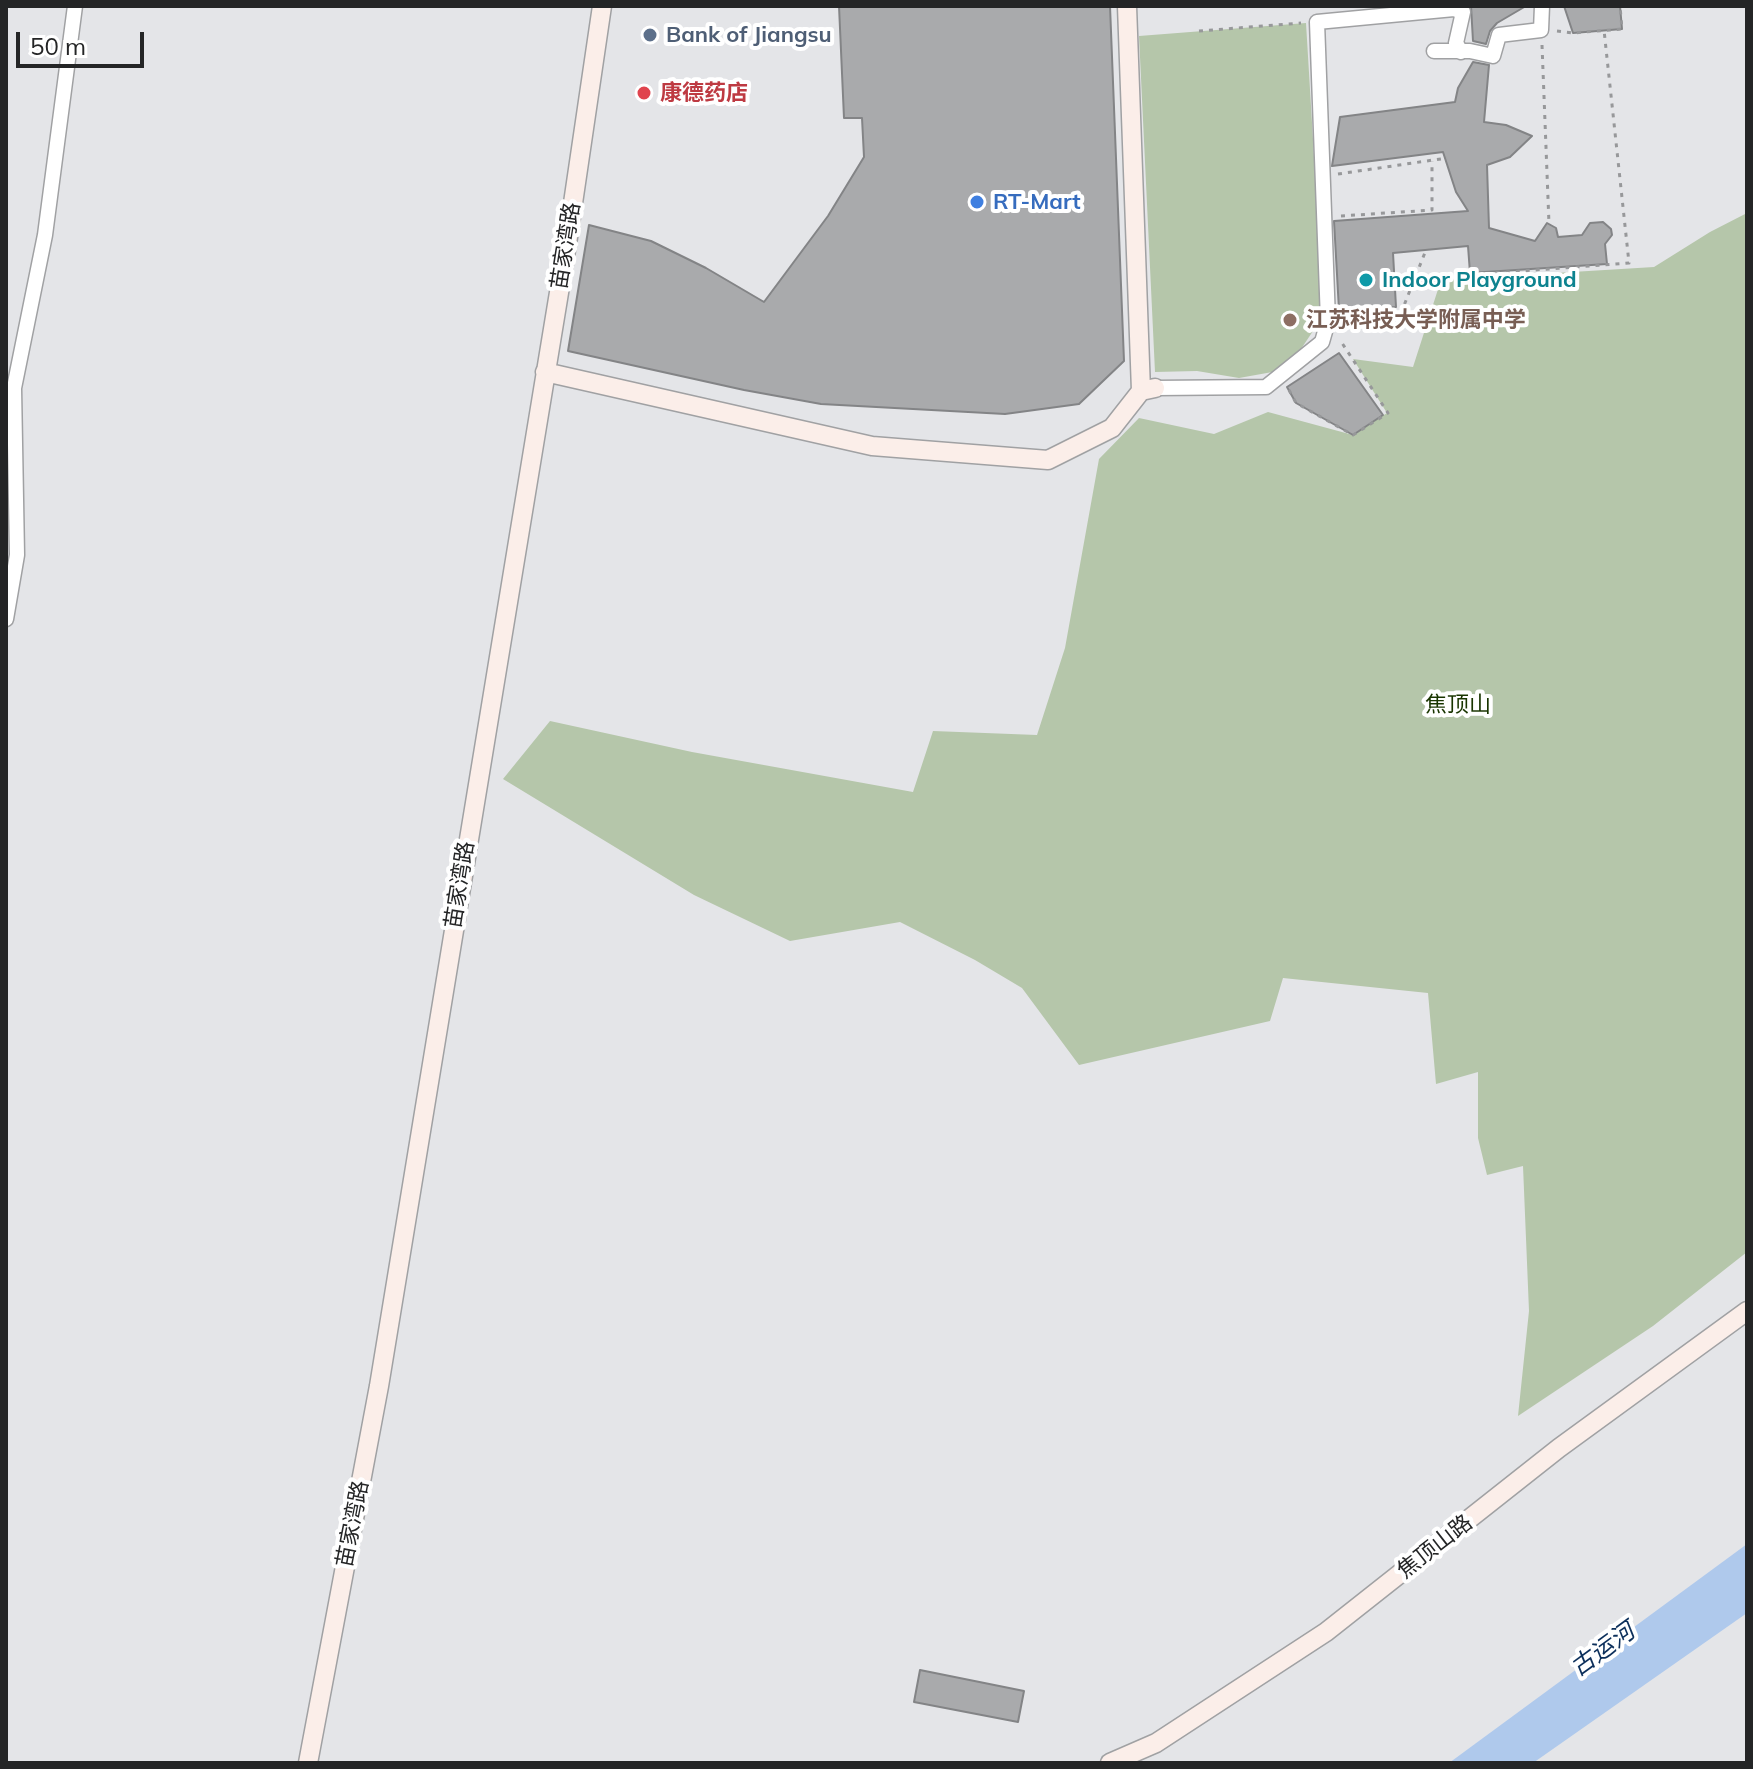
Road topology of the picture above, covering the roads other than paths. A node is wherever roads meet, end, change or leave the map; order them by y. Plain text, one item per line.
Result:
1 (75, 6) edge
2 (602, 6) edge
3 (1127, 6) edge
4 (1542, 6) edge
5 (1454, 7) edge
6 (1434, 51) dead end
7 (1461, 52) junction
8 (545, 372) junction
9 (1148, 389) junction
10 (6, 619) edge
11 (1747, 1311) edge
12 (308, 1763) edge
13 (1110, 1763) edge

1 - 10 street
2 - 8 street, 苗家湾路
3 - 9 street
4 - 7 street
5 - 7 street
5 - 9 street
6 - 7 street
8 - 9 street
8 - 12 street, 苗家湾路
11 - 13 street, 焦顶山路

